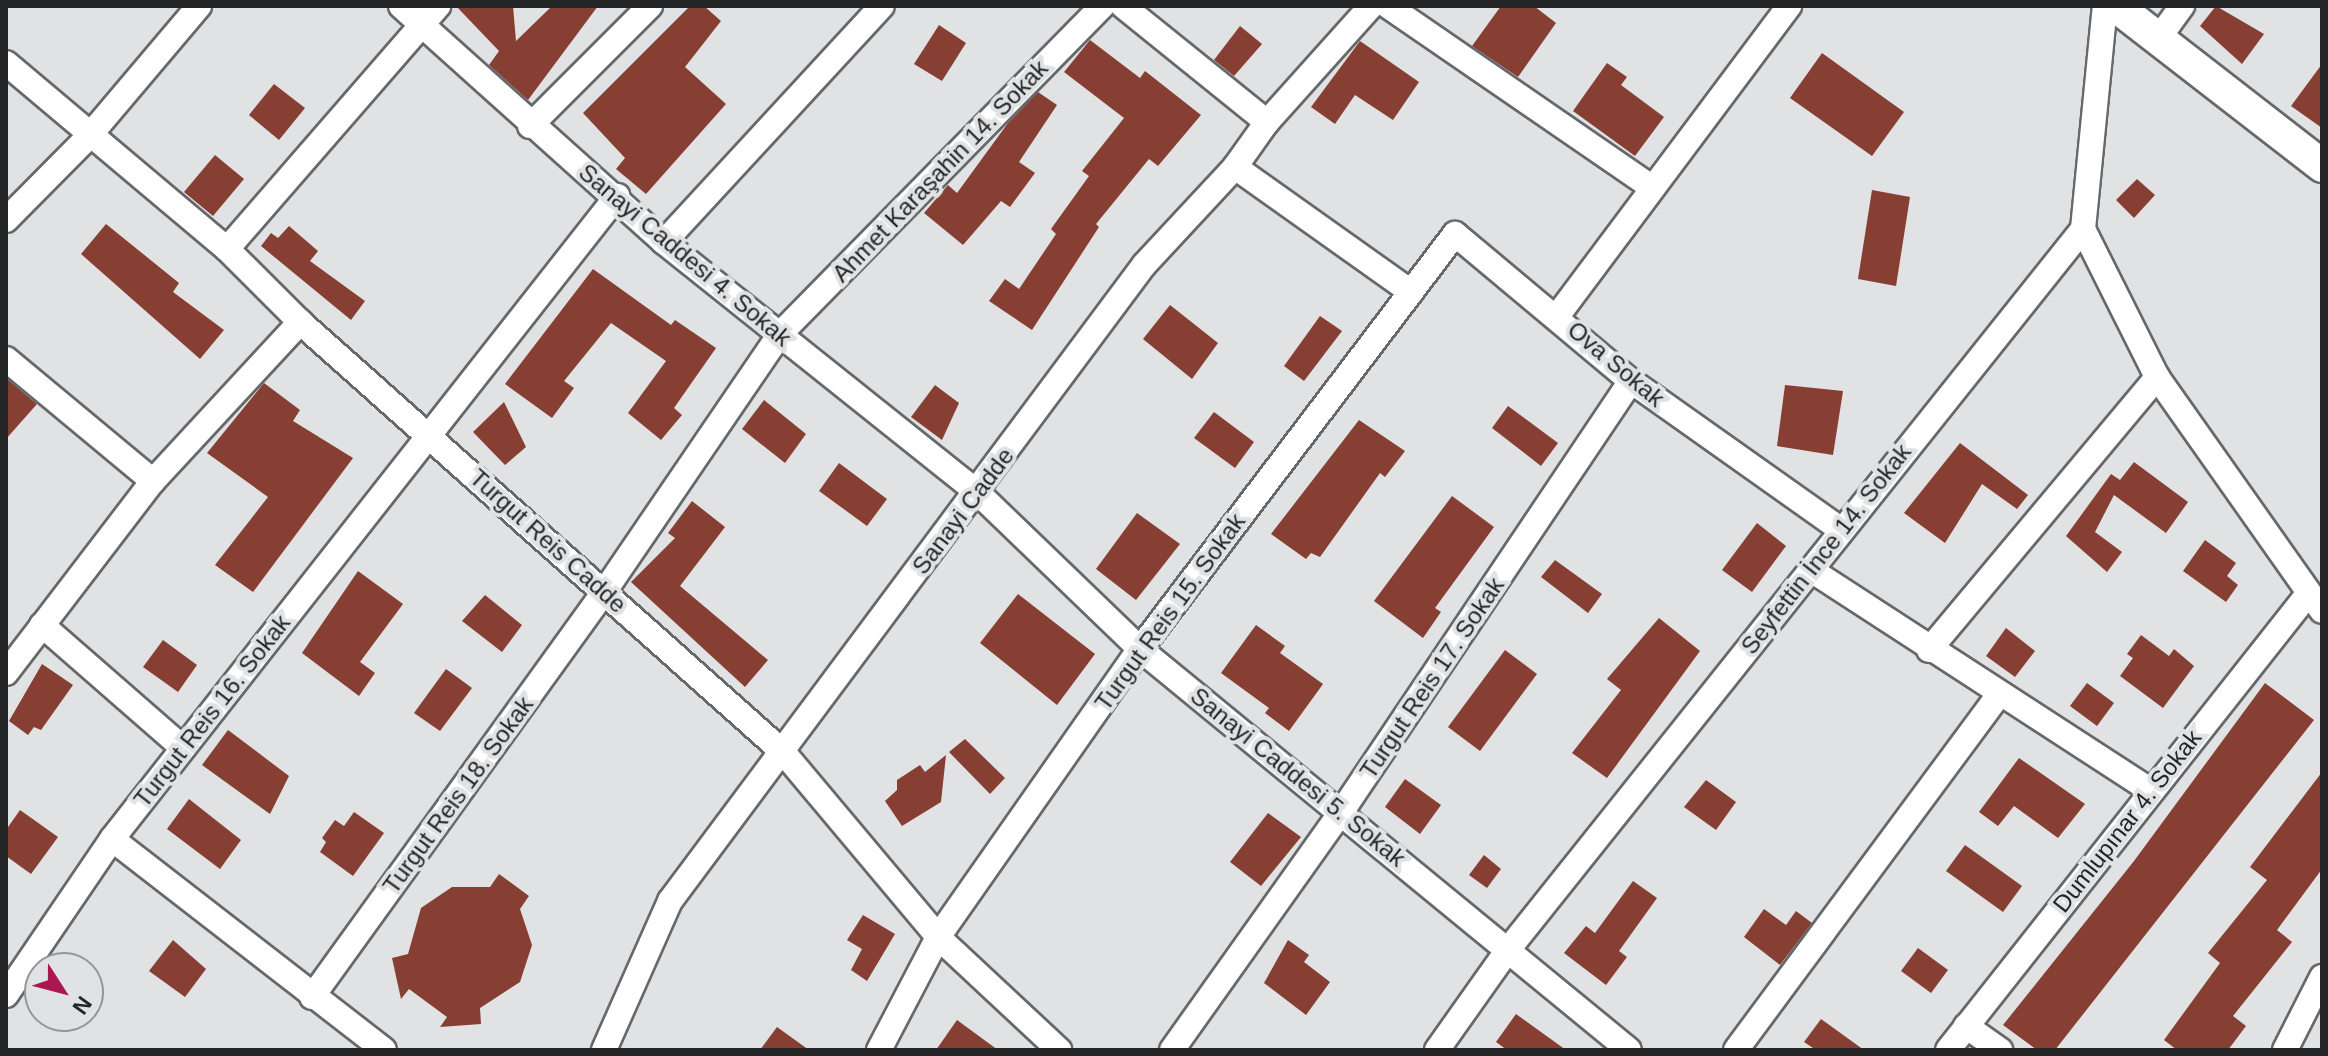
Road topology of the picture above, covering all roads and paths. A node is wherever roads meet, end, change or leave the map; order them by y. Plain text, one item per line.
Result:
1 (199, 6) edge
2 (401, 6) edge
3 (650, 6) edge
4 (882, 6) edge
5 (1102, 6) edge
6 (1123, 6) edge
7 (1371, 6) edge
8 (1388, 6) edge
9 (1789, 6) edge
10 (2105, 6) edge
11 (2116, 6) edge
12 (2182, 6) edge
13 (429, 15) edge
14 (2158, 39) junction
15 (6, 63) edge
16 (1267, 122) junction
17 (530, 126) junction
18 (90, 135) junction
19 (2322, 166) edge
20 (1235, 167) junction
21 (1653, 188) junction
22 (617, 196) junction
23 (6, 220) edge
24 (2083, 229) junction
25 (664, 242) junction
26 (227, 249) junction
27 (1411, 292) junction
28 (1558, 315) junction
29 (300, 322) junction
30 (779, 335) junction
31 (6, 359) edge
32 (2157, 377) junction
33 (1631, 381) junction
34 (429, 436) junction
35 (153, 481) junction
36 (978, 493) junction
37 (1840, 529) junction
38 (1811, 570) junction
39 (604, 592) junction
40 (2315, 602) edge
41 (42, 625) junction
42 (1140, 649) junction
43 (1929, 650) junction
44 (6, 673) edge
45 (1999, 695) junction
46 (183, 748) junction
47 (783, 752) junction
48 (2150, 790) junction
49 (1342, 811) junction
50 (112, 839) junction
51 (938, 937) junction
52 (1507, 951) junction
53 (2322, 977) edge
54 (6, 995) edge
55 (312, 997) junction
56 (1966, 1026) junction
57 (384, 1050) edge
58 (604, 1050) edge
59 (879, 1050) edge
60 (1059, 1050) edge
61 (1172, 1050) edge
62 (1437, 1050) edge
63 (1629, 1050) edge
64 (1736, 1050) edge
65 (1948, 1050) edge
66 (2000, 1050) edge
67 (2285, 1050) edge

1 - 18 street
2 - 13 street, Sanayi Caddesi 4. Sokak
3 - 17 street
4 - 25 street
5 - 30 street, Ahmet Karaşahin 14. Sokak
6 - 16 street
7 - 16 street, Sanayi Cadde
8 - 21 street
9 - 21 street
10 - 24 street
11 - 14 main road
12 - 14 street
13 - 17 street, Sanayi Caddesi 4. Sokak
13 - 26 street
14 - 19 main road
15 - 18 street, Turgut Reis Cadde
16 - 20 street, Sanayi Cadde
17 - 22 street, Sanayi Caddesi 4. Sokak
18 - 23 street
18 - 26 street, Turgut Reis Cadde
20 - 27 street
20 - 36 street, Sanayi Cadde
21 - 28 street
22 - 25 street, Sanayi Caddesi 4. Sokak
22 - 34 street, Turgut Reis 16. Sokak
24 - 32 street
24 - 37 street, Seyfettin İnce 14. Sokak
25 - 30 street, Sanayi Caddesi 4. Sokak
26 - 29 street, Turgut Reis Cadde
27 - 28 street, Ova Sokak
27 - 42 street, Turgut Reis 15. Sokak
28 - 33 street, Ova Sokak
29 - 34 street, Turgut Reis Cadde
29 - 35 street
30 - 36 street, Sanayi Caddesi 4. Sokak
30 - 39 street, Ahmet Karaşahin 14. Sokak
31 - 35 street
32 - 40 street
32 - 43 street
33 - 37 street, Ova Sokak
33 - 49 street, Turgut Reis 17. Sokak
34 - 39 street, Turgut Reis Cadde
34 - 46 street, Turgut Reis 16. Sokak
35 - 41 street
36 - 42 street, Sanayi Caddesi 5. Sokak
36 - 47 street, Sanayi Cadde
37 - 38 street, Seyfettin İnce 14. Sokak
38 - 43 street
38 - 52 street, Seyfettin İnce 14. Sokak
39 - 47 street, Turgut Reis Cadde
39 - 55 street, Turgut Reis 18. Sokak
40 - 48 street, Dumlupınar 4. Sokak
41 - 44 street
41 - 46 street
42 - 49 street, Sanayi Caddesi 5. Sokak
42 - 51 street, Turgut Reis 15. Sokak
43 - 45 street
45 - 48 street
45 - 64 street
46 - 50 street, Turgut Reis 16. Sokak
47 - 51 street, Turgut Reis Cadde
47 - 58 street, Sanayi Cadde
48 - 56 street, Dumlupınar 4. Sokak
49 - 52 street, Sanayi Caddesi 5. Sokak
49 - 61 street, Turgut Reis 17. Sokak
50 - 54 street, Turgut Reis 16. Sokak
50 - 55 street
51 - 59 street, Turgut Reis 15. Sokak
51 - 60 street, Turgut Reis Cadde
52 - 62 street, Seyfettin İnce 14. Sokak
52 - 63 street, Sanayi Caddesi 5. Sokak
53 - 67 street
55 - 57 street
56 - 65 street, Dumlupınar 4. Sokak
56 - 66 street

